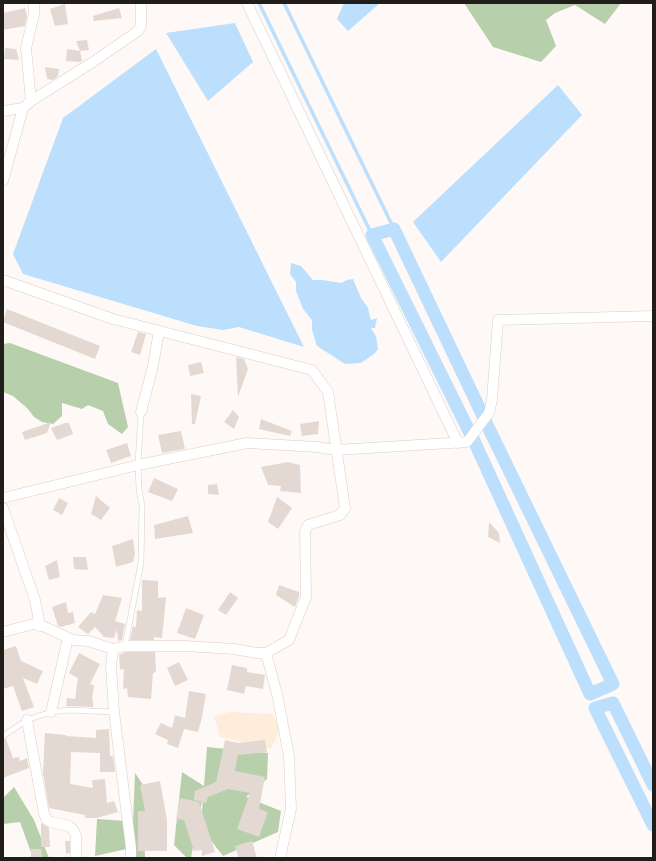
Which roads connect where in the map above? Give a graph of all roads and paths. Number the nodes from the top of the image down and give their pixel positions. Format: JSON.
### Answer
{"nodes":[{"id":1,"x":34,"y":3,"type":"edge"},
{"id":2,"x":141,"y":3,"type":"edge"},
{"id":3,"x":247,"y":3,"type":"edge"},
{"id":4,"x":31,"y":101,"type":"junction"},
{"id":5,"x":23,"y":108,"type":"junction"},
{"id":6,"x":3,"y":111,"type":"edge"},
{"id":7,"x":3,"y":181,"type":"edge"},
{"id":8,"x":3,"y":280,"type":"edge"},
{"id":9,"x":653,"y":316,"type":"edge"},
{"id":10,"x":159,"y":331,"type":"junction"},
{"id":11,"x":141,"y":412,"type":"joint"},
{"id":12,"x":462,"y":442,"type":"junction"},
{"id":13,"x":336,"y":450,"type":"junction"},
{"id":14,"x":138,"y":465,"type":"junction"},
{"id":15,"x":3,"y":498,"type":"edge"},
{"id":16,"x":3,"y":508,"type":"edge"},
{"id":17,"x":40,"y":626,"type":"junction"},
{"id":18,"x":3,"y":632,"type":"edge"},
{"id":19,"x":68,"y":638,"type":"junction"},
{"id":20,"x":125,"y":646,"type":"junction"},
{"id":21,"x":113,"y":649,"type":"junction"},
{"id":22,"x":266,"y":652,"type":"junction"},
{"id":23,"x":51,"y":712,"type":"junction"},
{"id":24,"x":114,"y":712,"type":"junction"},
{"id":25,"x":27,"y":720,"type":"junction"},
{"id":26,"x":3,"y":736,"type":"edge"},
{"id":27,"x":76,"y":858,"type":"edge"},
{"id":28,"x":131,"y":858,"type":"edge"},
{"id":29,"x":280,"y":858,"type":"edge"}],
"edges":[{"from":1,"to":4,"type":"street"},
{"from":2,"to":4,"type":"street"},
{"from":3,"to":12,"type":"street"},
{"from":4,"to":5,"type":"street"},
{"from":5,"to":6,"type":"street"},
{"from":5,"to":7,"type":"street"},
{"from":8,"to":10,"type":"street"},
{"from":9,"to":12,"type":"street"},
{"from":10,"to":11,"type":"street"},
{"from":10,"to":13,"type":"street"},
{"from":11,"to":14,"type":"lane"},
{"from":12,"to":13,"type":"street"},
{"from":13,"to":14,"type":"street"},
{"from":13,"to":22,"type":"street"},
{"from":14,"to":15,"type":"street"},
{"from":14,"to":20,"type":"lane"},
{"from":16,"to":17,"type":"street"},
{"from":17,"to":18,"type":"street"},
{"from":17,"to":19,"type":"street"},
{"from":19,"to":21,"type":"street"},
{"from":19,"to":23,"type":"street"},
{"from":20,"to":21,"type":"street"},
{"from":20,"to":22,"type":"street"},
{"from":21,"to":24,"type":"street"},
{"from":22,"to":29,"type":"street"},
{"from":23,"to":24,"type":"lane"},
{"from":23,"to":25,"type":"lane"},
{"from":24,"to":28,"type":"street"},
{"from":25,"to":26,"type":"lane"},
{"from":25,"to":27,"type":"street"}]}
